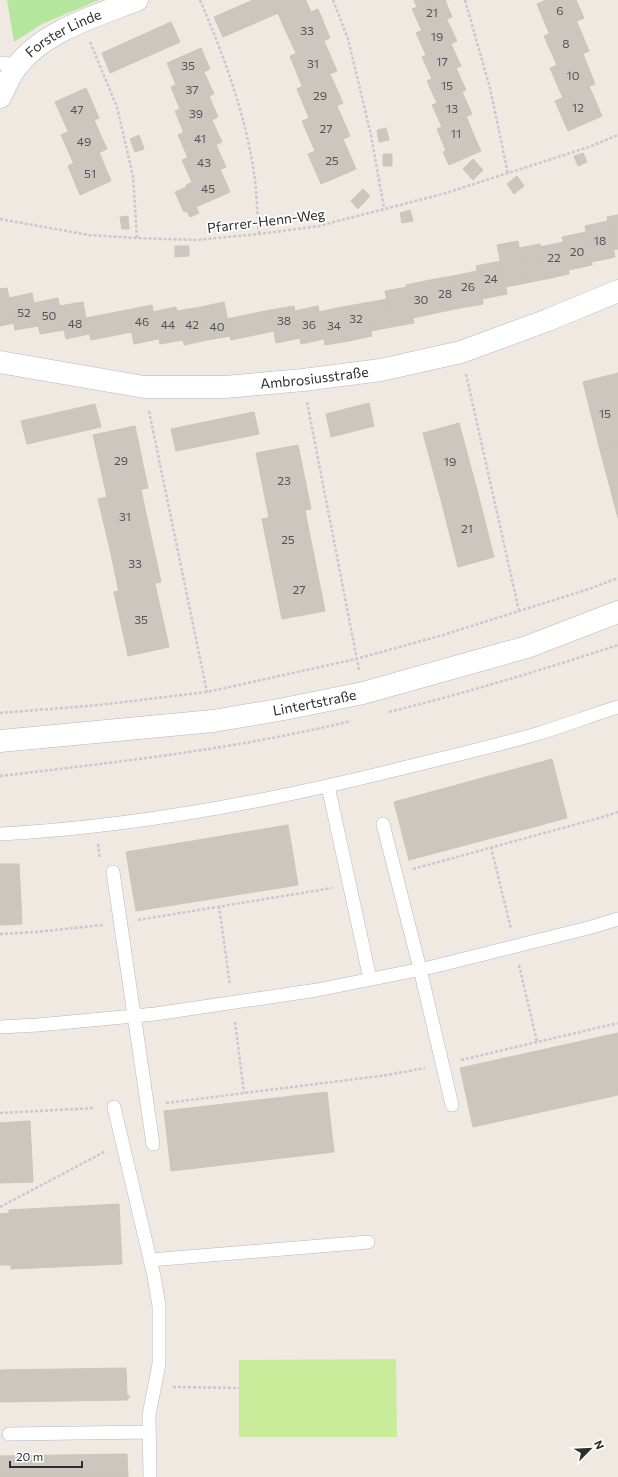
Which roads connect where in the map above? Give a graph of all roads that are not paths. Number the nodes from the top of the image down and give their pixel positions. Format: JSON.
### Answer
{"nodes":[{"id":1,"x":137,"y":0,"type":"edge"},
{"id":2,"x":9,"y":64,"type":"edge"},
{"id":3,"x":0,"y":97,"type":"edge"},
{"id":4,"x":618,"y":291,"type":"edge"},
{"id":5,"x":0,"y":362,"type":"edge"},
{"id":6,"x":618,"y":612,"type":"edge"},
{"id":7,"x":618,"y":706,"type":"edge"},
{"id":8,"x":0,"y":741,"type":"edge"},
{"id":9,"x":328,"y":786,"type":"junction"},
{"id":10,"x":383,"y":824,"type":"dead end"},
{"id":11,"x":0,"y":834,"type":"edge"},
{"id":12,"x":113,"y":872,"type":"dead end"},
{"id":13,"x":618,"y":919,"type":"edge"},
{"id":14,"x":420,"y":969,"type":"junction"},
{"id":15,"x":370,"y":979,"type":"junction"},
{"id":16,"x":134,"y":1016,"type":"junction"},
{"id":17,"x":0,"y":1027,"type":"edge"},
{"id":18,"x":452,"y":1105,"type":"dead end"},
{"id":19,"x":114,"y":1107,"type":"road end"},
{"id":20,"x":153,"y":1144,"type":"dead end"},
{"id":21,"x":368,"y":1242,"type":"dead end"},
{"id":22,"x":150,"y":1260,"type":"junction"},
{"id":23,"x":149,"y":1432,"type":"junction"},
{"id":24,"x":9,"y":1434,"type":"dead end"},
{"id":25,"x":150,"y":1477,"type":"edge"}],
"edges":[{"from":1,"to":2,"type":"street","name":"Forster Linde"},
{"from":2,"to":3,"type":"street","name":"Forster Linde"},
{"from":4,"to":5,"type":"street","name":"Ambrosiusstraße"},
{"from":6,"to":8,"type":"street","name":"Lintertstraße"},
{"from":7,"to":9,"type":"lane"},
{"from":9,"to":11,"type":"lane"},
{"from":9,"to":15,"type":"lane"},
{"from":10,"to":14,"type":"lane"},
{"from":12,"to":16,"type":"lane"},
{"from":13,"to":14,"type":"lane"},
{"from":14,"to":15,"type":"lane"},
{"from":14,"to":18,"type":"lane"},
{"from":15,"to":16,"type":"lane"},
{"from":16,"to":17,"type":"lane"},
{"from":16,"to":20,"type":"lane"},
{"from":19,"to":22,"type":"lane"},
{"from":21,"to":22,"type":"lane"},
{"from":22,"to":23,"type":"lane"},
{"from":23,"to":24,"type":"lane"},
{"from":23,"to":25,"type":"lane"}]}
